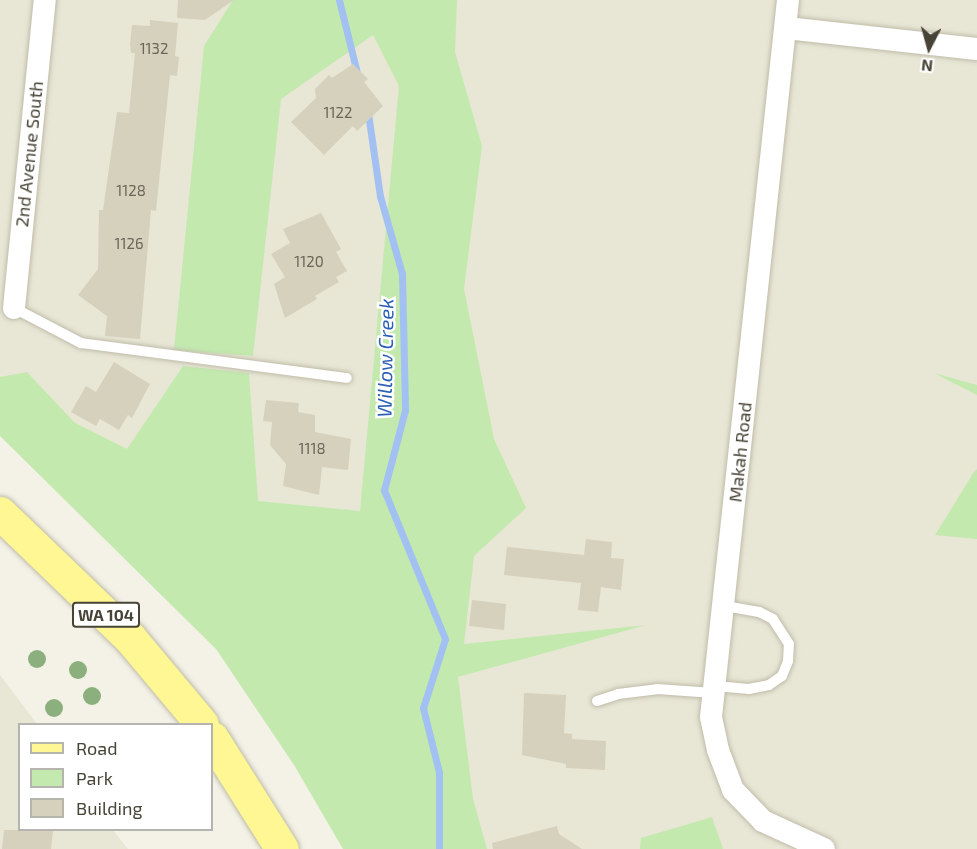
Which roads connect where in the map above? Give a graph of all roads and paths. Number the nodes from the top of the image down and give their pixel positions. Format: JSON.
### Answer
{"nodes":[{"id":1,"x":45,"y":0,"type":"edge"},
{"id":2,"x":788,"y":0,"type":"edge"},
{"id":3,"x":786,"y":28,"type":"junction"},
{"id":4,"x":977,"y":49,"type":"edge"},
{"id":5,"x":14,"y":308,"type":"joint"},
{"id":6,"x":347,"y":378,"type":"dead end"},
{"id":7,"x":0,"y":513,"type":"edge"},
{"id":8,"x":724,"y":606,"type":"junction"},
{"id":9,"x":714,"y":690,"type":"junction"},
{"id":10,"x":597,"y":701,"type":"dead end"},
{"id":11,"x":201,"y":723,"type":"edge"},
{"id":12,"x":213,"y":740,"type":"edge"},
{"id":13,"x":282,"y":849,"type":"edge"},
{"id":14,"x":824,"y":849,"type":"edge"}],
"edges":[{"from":1,"to":5,"type":"street","name":"2nd Avenue South"},
{"from":2,"to":3,"type":"street","name":"Makah Road"},
{"from":3,"to":4,"type":"street"},
{"from":3,"to":8,"type":"street","name":"Makah Road"},
{"from":5,"to":6,"type":"lane"},
{"from":7,"to":11,"type":"main road","number":"WA 104"},
{"from":8,"to":9,"type":"street","name":"Makah Road"},
{"from":8,"to":9,"type":"lane"},
{"from":9,"to":10,"type":"lane"},
{"from":9,"to":14,"type":"street","name":"Makah Road"},
{"from":12,"to":13,"type":"main road"}]}
